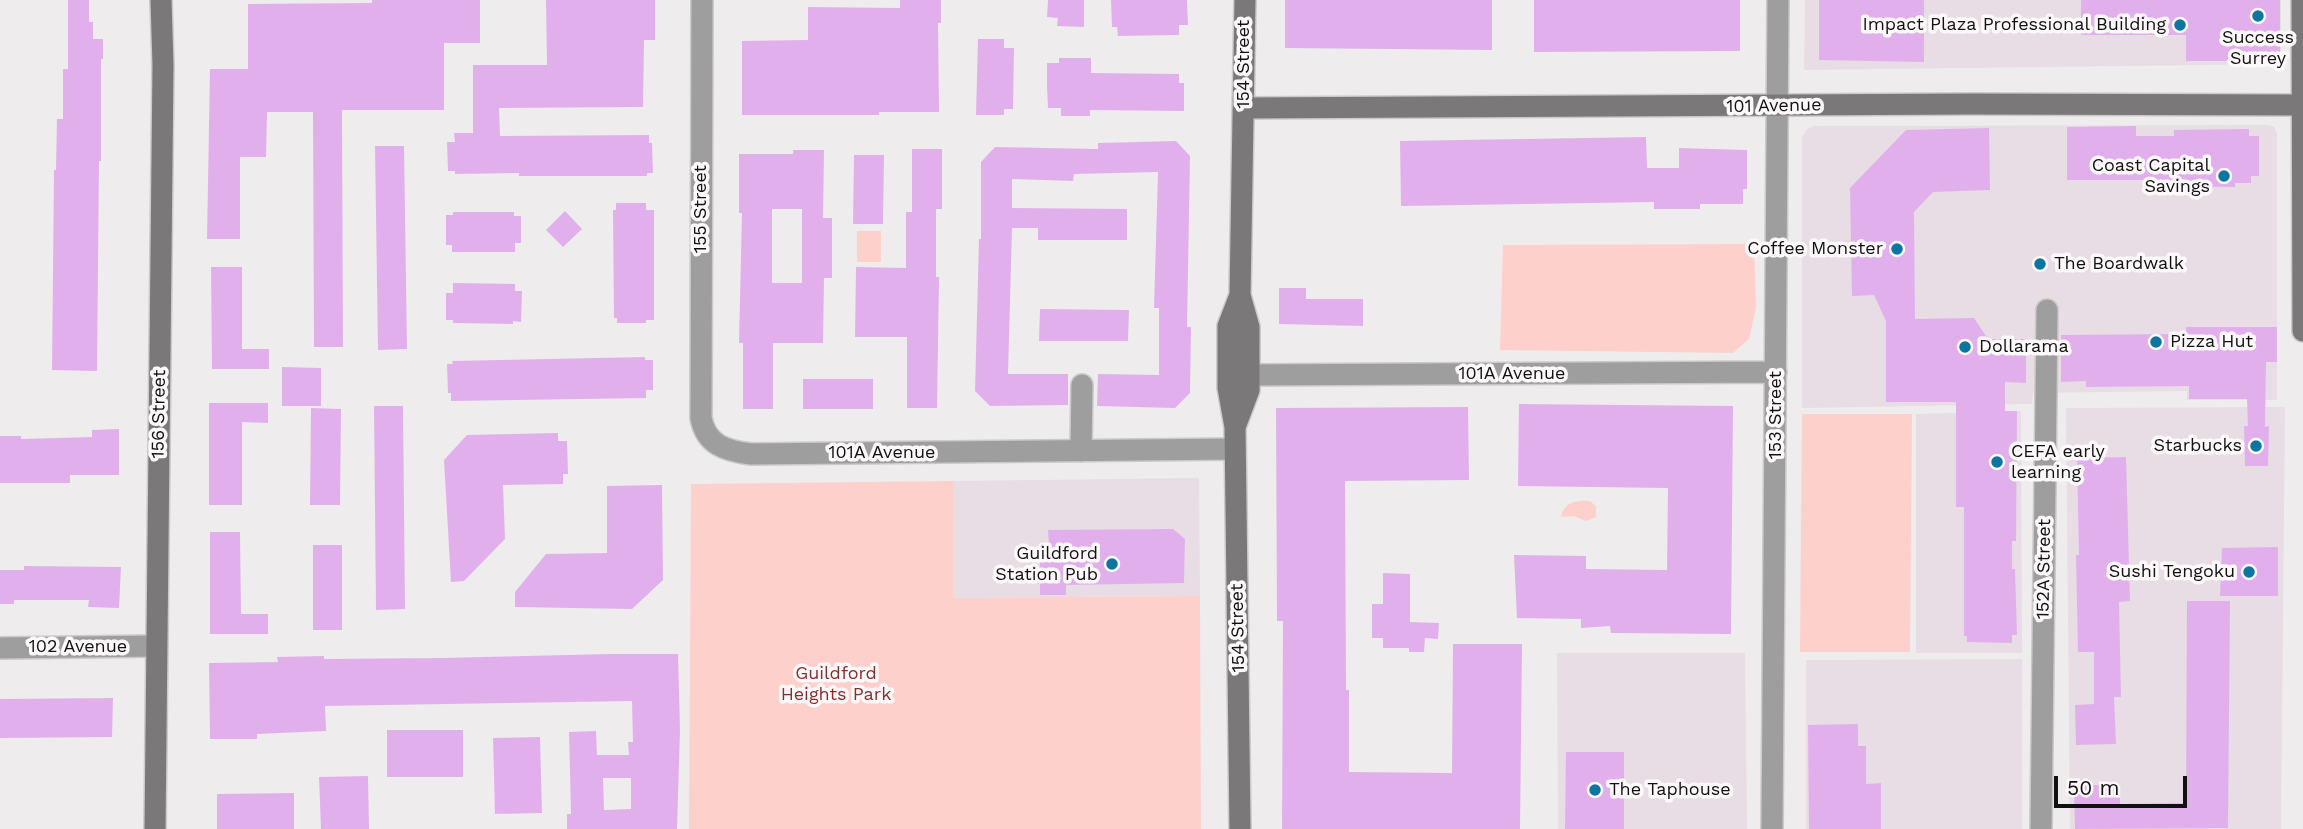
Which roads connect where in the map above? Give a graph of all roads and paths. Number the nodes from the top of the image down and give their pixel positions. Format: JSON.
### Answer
{"nodes":[{"id":1,"x":161,"y":0,"type":"edge"},
{"id":2,"x":702,"y":0,"type":"edge"},
{"id":3,"x":1245,"y":0,"type":"edge"},
{"id":4,"x":1778,"y":0,"type":"edge"},
{"id":5,"x":2302,"y":0,"type":"edge"},
{"id":6,"x":2302,"y":105,"type":"edge"},
{"id":7,"x":1778,"y":106,"type":"junction"},
{"id":8,"x":1244,"y":108,"type":"junction"},
{"id":9,"x":1240,"y":295,"type":"junction"},
{"id":10,"x":2303,"y":306,"type":"edge"},
{"id":11,"x":2047,"y":310,"type":"dead end"},
{"id":12,"x":2303,"y":331,"type":"edge"},
{"id":13,"x":1776,"y":372,"type":"junction"},
{"id":14,"x":1249,"y":375,"type":"junction"},
{"id":15,"x":1083,"y":385,"type":"dead end"},
{"id":16,"x":701,"y":418,"type":"joint"},
{"id":17,"x":1235,"y":427,"type":"junction"},
{"id":18,"x":1235,"y":449,"type":"junction"},
{"id":19,"x":1081,"y":451,"type":"junction"},
{"id":20,"x":156,"y":646,"type":"junction"},
{"id":21,"x":0,"y":648,"type":"edge"},
{"id":22,"x":155,"y":829,"type":"edge"},
{"id":23,"x":1240,"y":829,"type":"edge"},
{"id":24,"x":1772,"y":829,"type":"edge"},
{"id":25,"x":2041,"y":829,"type":"edge"}],
"edges":[{"from":1,"to":20,"type":"main road","name":"156 Street"},
{"from":2,"to":16,"type":"street","name":"155 Street"},
{"from":3,"to":8,"type":"main road","name":"154 Street"},
{"from":4,"to":7,"type":"street","name":"153 Street"},
{"from":5,"to":6,"type":"main road"},
{"from":6,"to":7,"type":"main road","name":"101 Avenue"},
{"from":6,"to":10,"type":"main road"},
{"from":7,"to":8,"type":"main road","name":"101 Avenue"},
{"from":7,"to":13,"type":"street","name":"153 Street"},
{"from":8,"to":9,"type":"main road","name":"154 Street"},
{"from":9,"to":14,"type":"main road","name":"154 Street"},
{"from":9,"to":17,"type":"main road","name":"154 Street"},
{"from":10,"to":12,"type":"main road"},
{"from":11,"to":25,"type":"street","name":"152A Street"},
{"from":13,"to":14,"type":"street","name":"101A Avenue"},
{"from":13,"to":24,"type":"street","name":"153 Street"},
{"from":14,"to":17,"type":"main road","name":"154 Street"},
{"from":15,"to":19,"type":"street"},
{"from":16,"to":19,"type":"street","name":"101A Avenue"},
{"from":17,"to":18,"type":"main road","name":"154 Street"},
{"from":18,"to":19,"type":"street","name":"101A Avenue"},
{"from":18,"to":23,"type":"main road","name":"154 Street"},
{"from":20,"to":21,"type":"street","name":"102 Avenue"},
{"from":20,"to":22,"type":"main road","name":"156 Street"}]}
